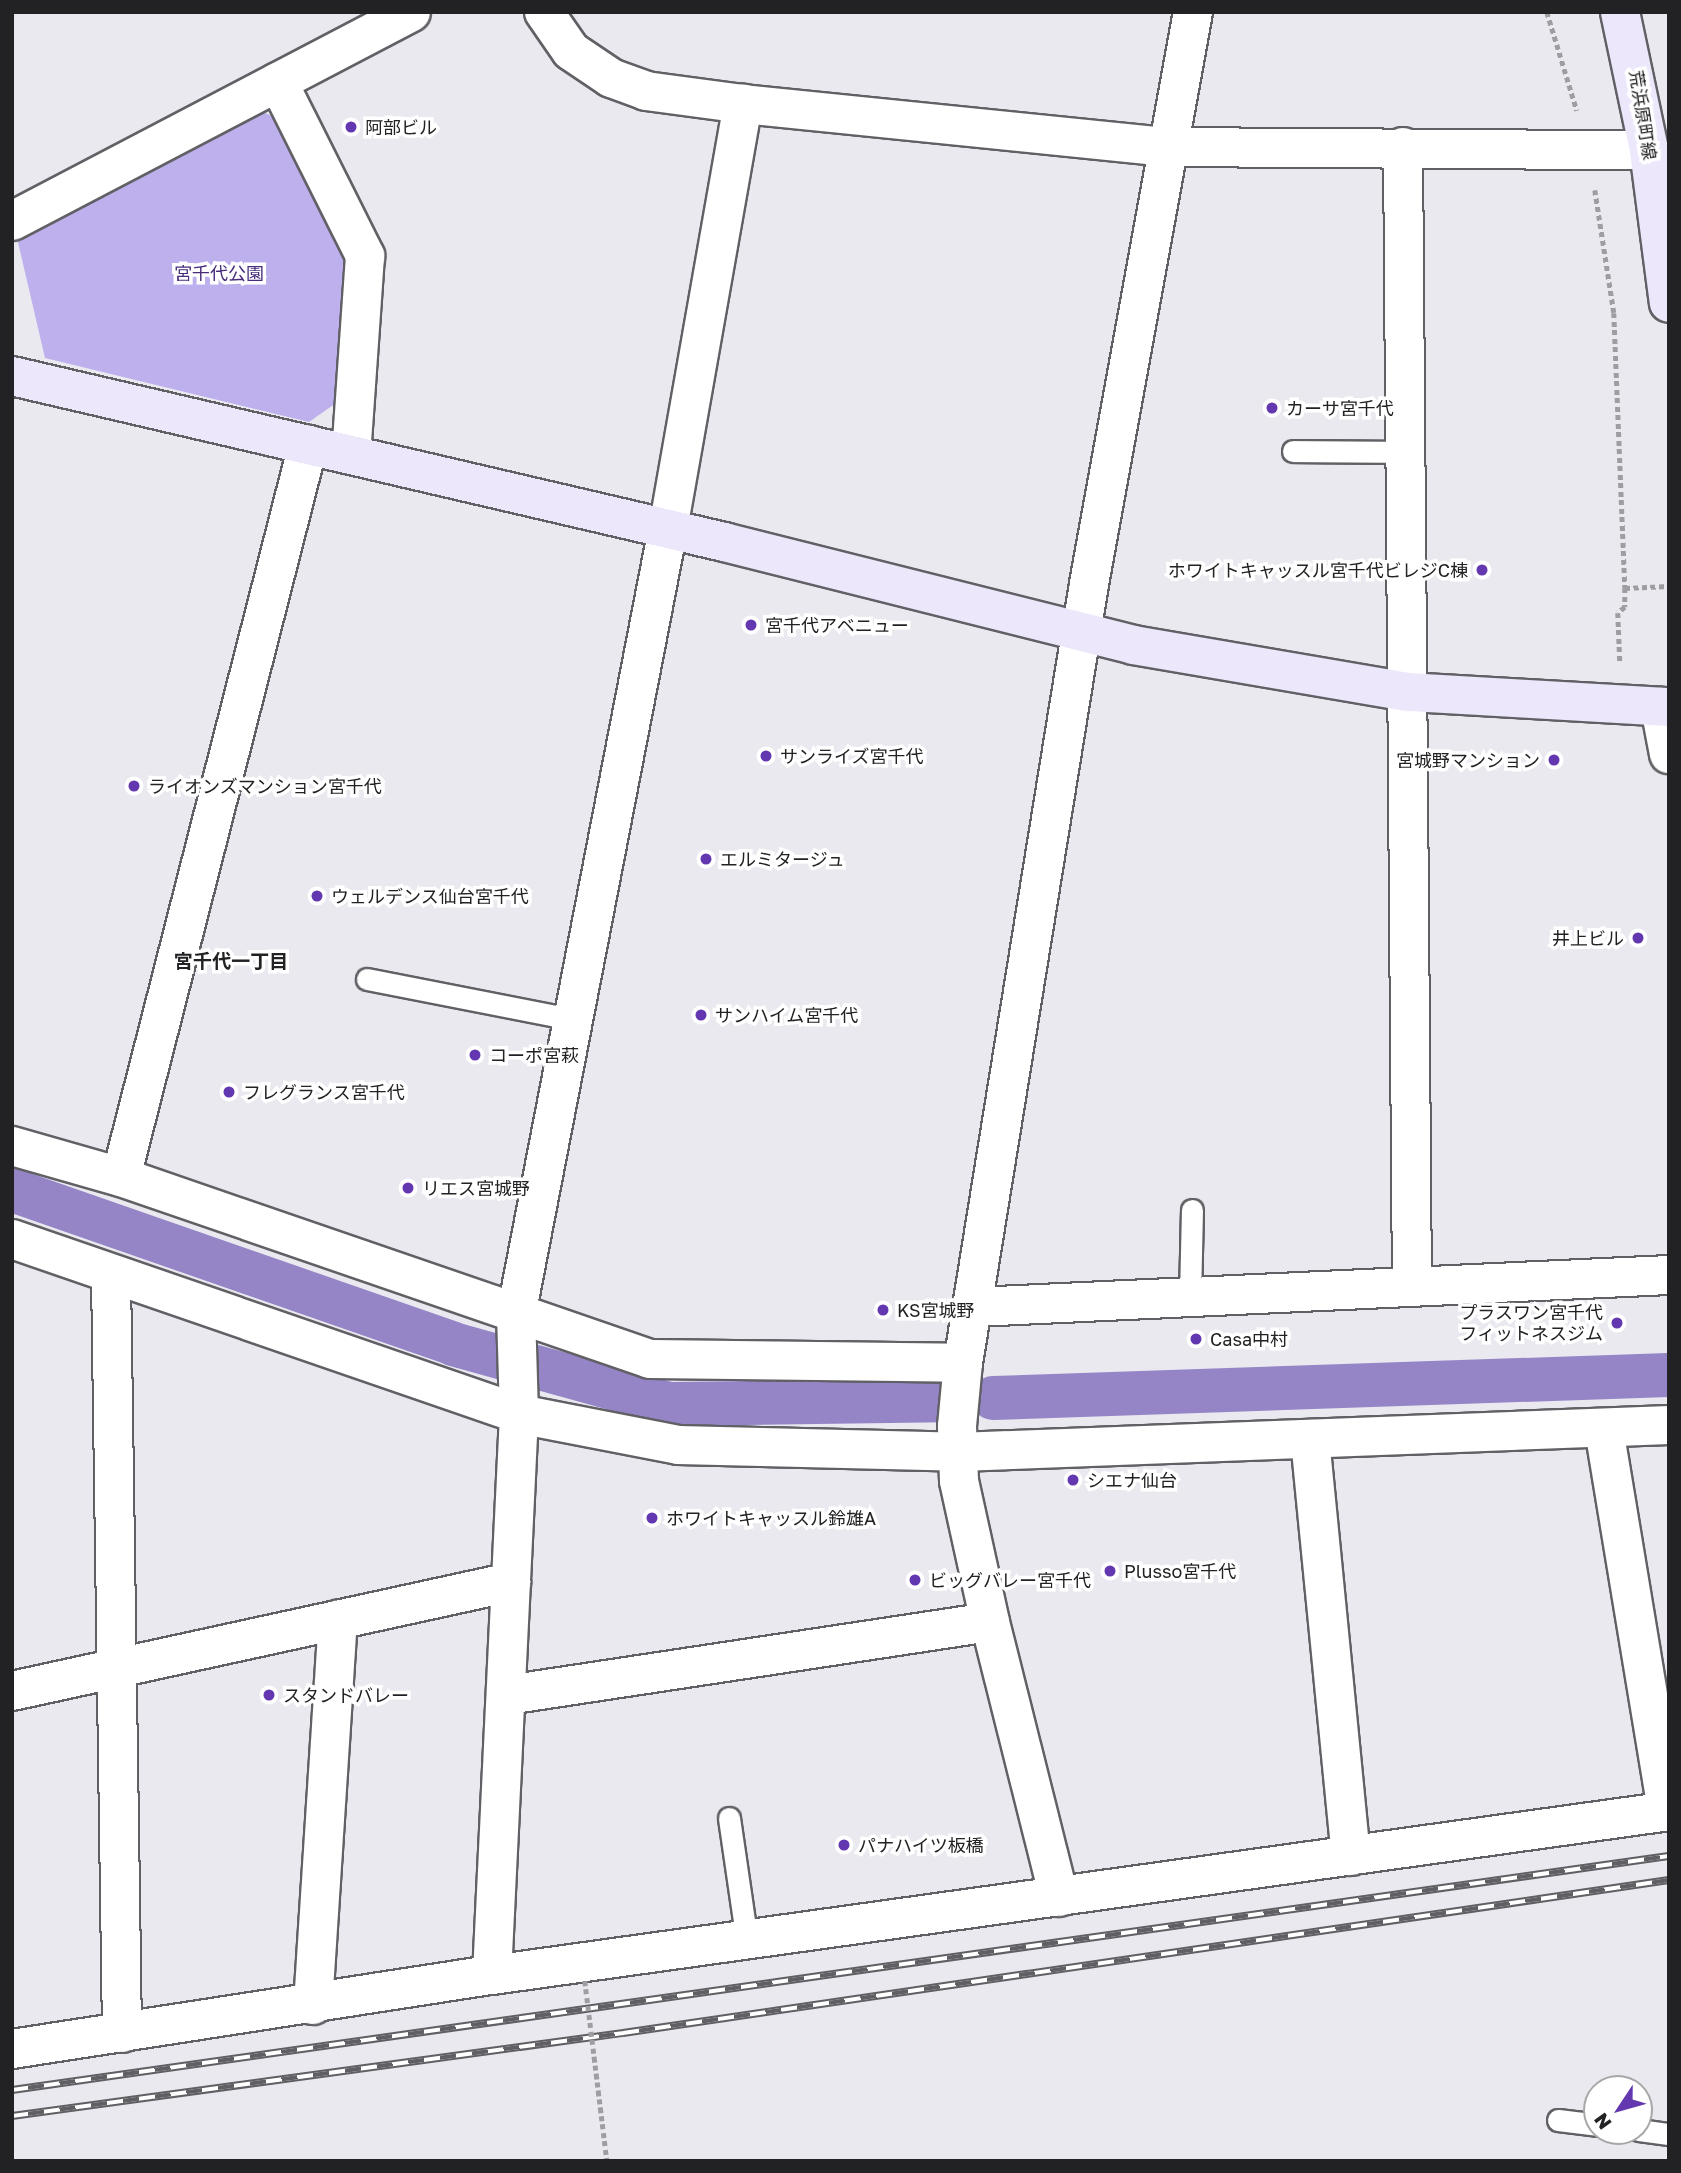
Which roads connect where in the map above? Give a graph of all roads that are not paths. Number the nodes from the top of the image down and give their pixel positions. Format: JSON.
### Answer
{"nodes":[{"id":1,"x":411,"y":12,"type":"edge"},
{"id":2,"x":544,"y":12,"type":"edge"},
{"id":3,"x":1193,"y":12,"type":"edge"},
{"id":4,"x":1620,"y":12,"type":"edge"},
{"id":5,"x":278,"y":82,"type":"junction"},
{"id":6,"x":743,"y":104,"type":"junction"},
{"id":7,"x":1166,"y":147,"type":"junction"},
{"id":8,"x":1403,"y":147,"type":"junction"},
{"id":9,"x":1649,"y":150,"type":"junction"},
{"id":10,"x":12,"y":221,"type":"edge"},
{"id":11,"x":1669,"y":303,"type":"edge"},
{"id":12,"x":12,"y":376,"type":"edge"},
{"id":13,"x":308,"y":445,"type":"junction"},
{"id":14,"x":1293,"y":451,"type":"dead end"},
{"id":15,"x":1406,"y":452,"type":"junction"},
{"id":16,"x":351,"y":455,"type":"junction"},
{"id":17,"x":668,"y":529,"type":"junction"},
{"id":18,"x":1083,"y":629,"type":"junction"},
{"id":19,"x":1408,"y":692,"type":"junction"},
{"id":20,"x":1665,"y":707,"type":"edge"},
{"id":21,"x":1669,"y":754,"type":"edge"},
{"id":22,"x":367,"y":979,"type":"dead end"},
{"id":23,"x":571,"y":1019,"type":"junction"},
{"id":24,"x":12,"y":1146,"type":"edge"},
{"id":25,"x":121,"y":1177,"type":"junction"},
{"id":26,"x":1192,"y":1210,"type":"dead end"},
{"id":27,"x":12,"y":1239,"type":"edge"},
{"id":28,"x":111,"y":1274,"type":"junction"},
{"id":29,"x":1669,"y":1275,"type":"edge"},
{"id":30,"x":1412,"y":1286,"type":"junction"},
{"id":31,"x":1190,"y":1297,"type":"junction"},
{"id":32,"x":975,"y":1307,"type":"junction"},
{"id":33,"x":517,"y":1363,"type":"junction"},
{"id":34,"x":963,"y":1363,"type":"junction"},
{"id":35,"x":1669,"y":1425,"type":"edge"},
{"id":36,"x":1604,"y":1429,"type":"junction"},
{"id":37,"x":1310,"y":1439,"type":"junction"},
{"id":38,"x":959,"y":1452,"type":"junction"},
{"id":39,"x":511,"y":1582,"type":"junction"},
{"id":40,"x":338,"y":1620,"type":"junction"},
{"id":41,"x":990,"y":1622,"type":"junction"},
{"id":42,"x":1654,"y":1623,"type":"edge"},
{"id":43,"x":117,"y":1669,"type":"junction"},
{"id":44,"x":12,"y":1691,"type":"edge"},
{"id":45,"x":506,"y":1695,"type":"junction"},
{"id":46,"x":1668,"y":1811,"type":"edge"},
{"id":47,"x":729,"y":1818,"type":"dead end"},
{"id":48,"x":1351,"y":1856,"type":"junction"},
{"id":49,"x":1059,"y":1897,"type":"junction"},
{"id":50,"x":747,"y":1941,"type":"junction"},
{"id":51,"x":492,"y":1975,"type":"junction"},
{"id":52,"x":313,"y":2004,"type":"junction"},
{"id":53,"x":122,"y":2033,"type":"junction"},
{"id":54,"x":12,"y":2049,"type":"edge"},
{"id":55,"x":1558,"y":2120,"type":"dead end"},
{"id":56,"x":1583,"y":2123,"type":"edge"}],
"edges":[{"from":1,"to":5,"type":"street"},
{"from":2,"to":6,"type":"street"},
{"from":3,"to":7,"type":"street"},
{"from":4,"to":9,"type":"street","name":"荒浜原町線"},
{"from":5,"to":10,"type":"street"},
{"from":5,"to":16,"type":"street"},
{"from":6,"to":7,"type":"street"},
{"from":6,"to":17,"type":"street"},
{"from":7,"to":8,"type":"street"},
{"from":7,"to":18,"type":"street"},
{"from":8,"to":9,"type":"street"},
{"from":8,"to":15,"type":"street"},
{"from":9,"to":11,"type":"street","name":"荒浜原町線"},
{"from":12,"to":13,"type":"street"},
{"from":13,"to":16,"type":"street"},
{"from":13,"to":25,"type":"street"},
{"from":14,"to":15,"type":"lane"},
{"from":15,"to":19,"type":"street"},
{"from":16,"to":17,"type":"street"},
{"from":17,"to":18,"type":"street"},
{"from":17,"to":23,"type":"street"},
{"from":18,"to":19,"type":"street"},
{"from":18,"to":32,"type":"street"},
{"from":19,"to":20,"type":"street"},
{"from":19,"to":30,"type":"street"},
{"from":20,"to":21,"type":"street"},
{"from":22,"to":23,"type":"lane"},
{"from":23,"to":33,"type":"street"},
{"from":24,"to":25,"type":"street"},
{"from":25,"to":33,"type":"street"},
{"from":26,"to":31,"type":"lane"},
{"from":27,"to":28,"type":"street"},
{"from":28,"to":33,"type":"street"},
{"from":28,"to":43,"type":"street"},
{"from":29,"to":30,"type":"street"},
{"from":30,"to":31,"type":"street"},
{"from":31,"to":32,"type":"street"},
{"from":32,"to":34,"type":"street"},
{"from":33,"to":34,"type":"street"},
{"from":33,"to":38,"type":"street"},
{"from":33,"to":39,"type":"street"},
{"from":34,"to":38,"type":"street"},
{"from":35,"to":36,"type":"street"},
{"from":36,"to":37,"type":"street"},
{"from":36,"to":42,"type":"street"},
{"from":37,"to":38,"type":"street"},
{"from":37,"to":48,"type":"street"},
{"from":38,"to":41,"type":"street"},
{"from":39,"to":40,"type":"street"},
{"from":39,"to":45,"type":"street"},
{"from":40,"to":43,"type":"street"},
{"from":40,"to":52,"type":"street"},
{"from":41,"to":45,"type":"street"},
{"from":41,"to":49,"type":"street"},
{"from":42,"to":46,"type":"street"},
{"from":43,"to":44,"type":"street"},
{"from":43,"to":53,"type":"street"},
{"from":45,"to":51,"type":"street"},
{"from":46,"to":48,"type":"street"},
{"from":47,"to":50,"type":"lane"},
{"from":48,"to":49,"type":"street"},
{"from":49,"to":50,"type":"street"},
{"from":50,"to":51,"type":"street"},
{"from":51,"to":52,"type":"street"},
{"from":52,"to":53,"type":"street"},
{"from":53,"to":54,"type":"street"},
{"from":55,"to":56,"type":"lane"}]}
